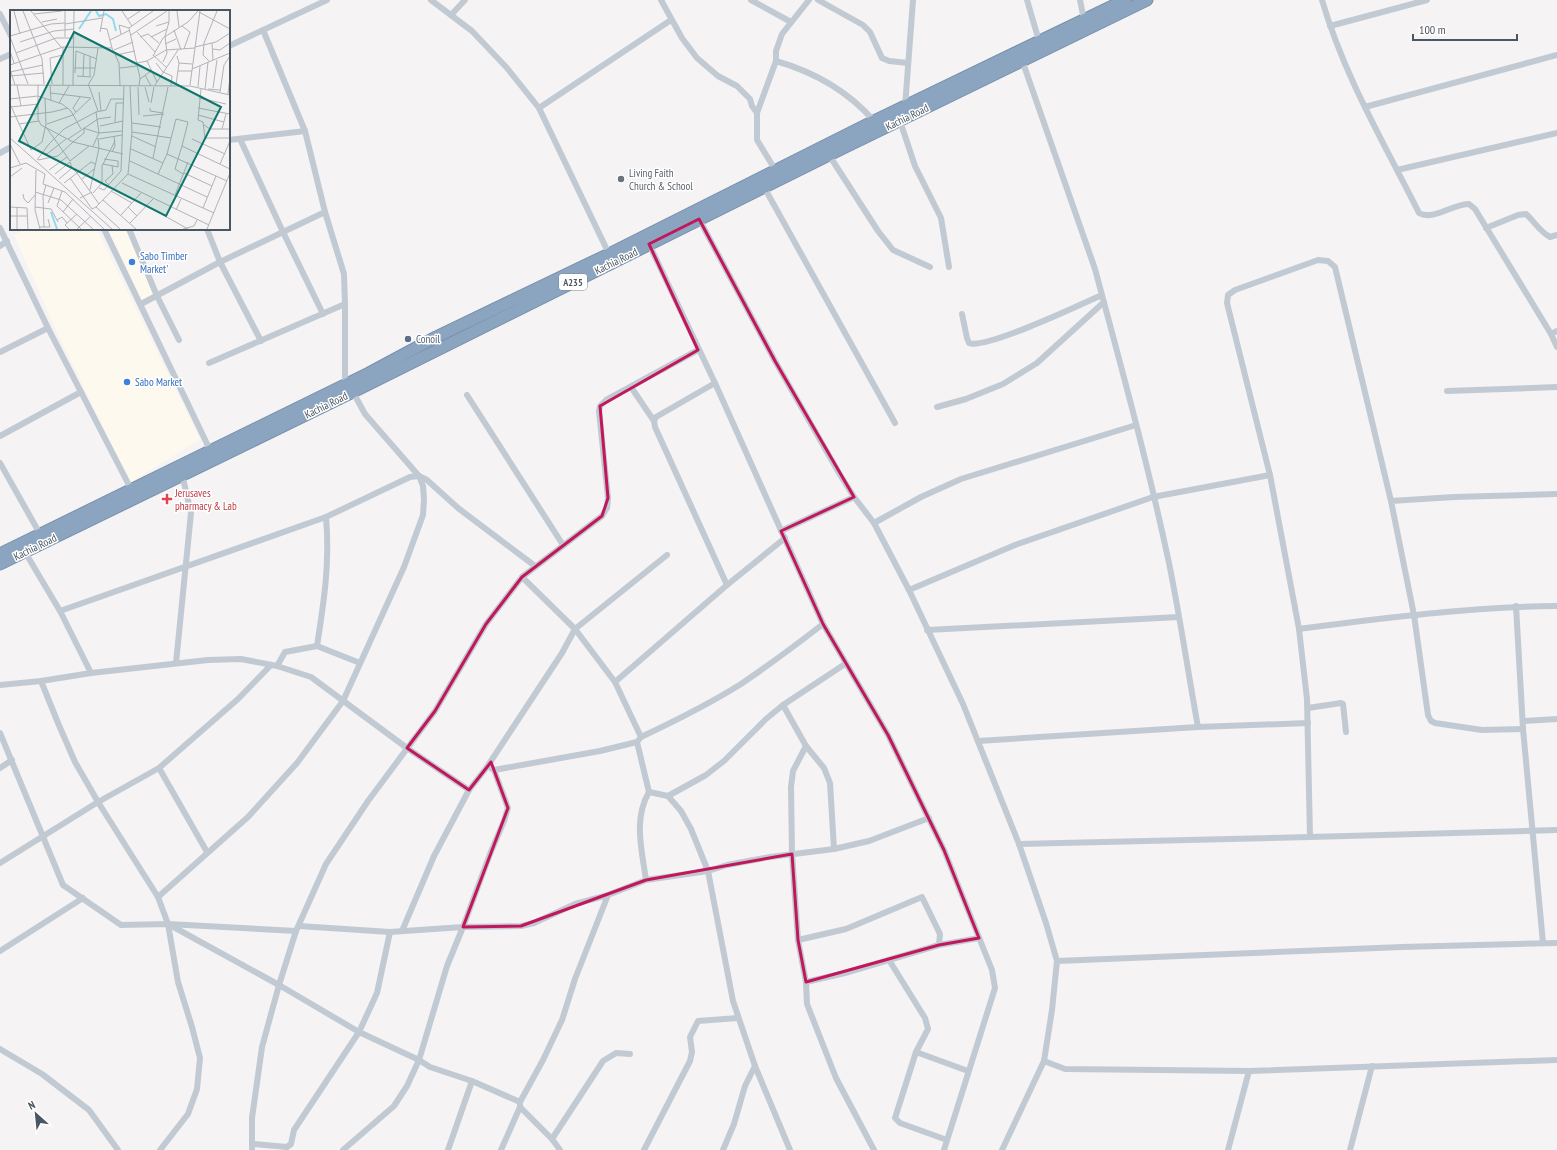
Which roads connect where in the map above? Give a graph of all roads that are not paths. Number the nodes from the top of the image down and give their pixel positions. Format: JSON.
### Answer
{"nodes":[{"id":1,"x":327,"y":0,"type":"edge"},
{"id":2,"x":431,"y":0,"type":"edge"},
{"id":3,"x":465,"y":0,"type":"edge"},
{"id":4,"x":661,"y":0,"type":"edge"},
{"id":5,"x":751,"y":0,"type":"edge"},
{"id":6,"x":809,"y":0,"type":"edge"},
{"id":7,"x":913,"y":0,"type":"edge"},
{"id":8,"x":1027,"y":0,"type":"edge"},
{"id":9,"x":1080,"y":0,"type":"edge"},
{"id":10,"x":1125,"y":0,"type":"edge"},
{"id":11,"x":1147,"y":0,"type":"edge"},
{"id":12,"x":1322,"y":0,"type":"edge"},
{"id":13,"x":1427,"y":0,"type":"edge"},
{"id":14,"x":821,"y":1,"type":"edge"},
{"id":15,"x":0,"y":14,"type":"edge"},
{"id":16,"x":451,"y":15,"type":"junction"},
{"id":17,"x":671,"y":20,"type":"junction"},
{"id":18,"x":1084,"y":20,"type":"junction"},
{"id":19,"x":791,"y":22,"type":"junction"},
{"id":20,"x":1330,"y":26,"type":"junction"},
{"id":21,"x":263,"y":30,"type":"junction"},
{"id":22,"x":10,"y":34,"type":"edge"},
{"id":23,"x":1039,"y":41,"type":"junction"},
{"id":24,"x":230,"y":46,"type":"edge"},
{"id":25,"x":10,"y":54,"type":"edge"},
{"id":26,"x":1557,"y":55,"type":"edge"},
{"id":27,"x":0,"y":59,"type":"edge"},
{"id":28,"x":1022,"y":60,"type":"junction"},
{"id":29,"x":776,"y":61,"type":"junction"},
{"id":30,"x":908,"y":63,"type":"junction"},
{"id":31,"x":905,"y":107,"type":"junction"},
{"id":32,"x":1365,"y":107,"type":"junction"},
{"id":33,"x":539,"y":108,"type":"junction"},
{"id":34,"x":757,"y":113,"type":"junction"},
{"id":35,"x":874,"y":121,"type":"junction"},
{"id":36,"x":900,"y":121,"type":"junction"},
{"id":37,"x":305,"y":131,"type":"junction"},
{"id":38,"x":1557,"y":133,"type":"edge"},
{"id":39,"x":240,"y":139,"type":"junction"},
{"id":40,"x":230,"y":140,"type":"edge"},
{"id":41,"x":10,"y":148,"type":"edge"},
{"id":42,"x":0,"y":153,"type":"edge"},
{"id":43,"x":829,"y":155,"type":"junction"},
{"id":44,"x":1397,"y":170,"type":"junction"},
{"id":45,"x":776,"y":171,"type":"junction"},
{"id":46,"x":764,"y":187,"type":"junction"},
{"id":47,"x":325,"y":212,"type":"junction"},
{"id":48,"x":699,"y":219,"type":"junction"},
{"id":49,"x":0,"y":228,"type":"edge"},
{"id":50,"x":1486,"y":228,"type":"junction"},
{"id":51,"x":104,"y":230,"type":"edge"},
{"id":52,"x":129,"y":230,"type":"edge"},
{"id":53,"x":207,"y":230,"type":"edge"},
{"id":54,"x":283,"y":232,"type":"junction"},
{"id":55,"x":1557,"y":235,"type":"edge"},
{"id":56,"x":7,"y":241,"type":"junction"},
{"id":57,"x":649,"y":244,"type":"junction"},
{"id":58,"x":0,"y":246,"type":"edge"},
{"id":59,"x":609,"y":254,"type":"junction"},
{"id":60,"x":220,"y":262,"type":"junction"},
{"id":61,"x":949,"y":266,"type":"dead end"},
{"id":62,"x":930,"y":267,"type":"dead end"},
{"id":63,"x":1102,"y":295,"type":"junction"},
{"id":64,"x":157,"y":296,"type":"junction"},
{"id":65,"x":1104,"y":302,"type":"junction"},
{"id":66,"x":141,"y":304,"type":"junction"},
{"id":67,"x":345,"y":304,"type":"junction"},
{"id":68,"x":323,"y":314,"type":"junction"},
{"id":69,"x":962,"y":314,"type":"dead end"},
{"id":70,"x":48,"y":328,"type":"junction"},
{"id":71,"x":1554,"y":332,"type":"edge"},
{"id":72,"x":179,"y":340,"type":"dead end"},
{"id":73,"x":261,"y":341,"type":"junction"},
{"id":74,"x":1557,"y":347,"type":"edge"},
{"id":75,"x":698,"y":350,"type":"junction"},
{"id":76,"x":0,"y":352,"type":"edge"},
{"id":77,"x":208,"y":363,"type":"dead end"},
{"id":78,"x":371,"y":377,"type":"junction"},
{"id":79,"x":715,"y":383,"type":"junction"},
{"id":80,"x":1557,"y":386,"type":"edge"},
{"id":81,"x":631,"y":387,"type":"junction"},
{"id":82,"x":349,"y":388,"type":"junction"},
{"id":83,"x":1447,"y":391,"type":"dead end"},
{"id":84,"x":81,"y":392,"type":"junction"},
{"id":85,"x":467,"y":395,"type":"dead end"},
{"id":86,"x":937,"y":407,"type":"dead end"},
{"id":87,"x":654,"y":421,"type":"junction"},
{"id":88,"x":895,"y":423,"type":"dead end"},
{"id":89,"x":1136,"y":425,"type":"junction"},
{"id":90,"x":0,"y":436,"type":"edge"},
{"id":91,"x":210,"y":450,"type":"junction"},
{"id":92,"x":0,"y":463,"type":"edge"},
{"id":93,"x":182,"y":474,"type":"junction"},
{"id":94,"x":1270,"y":475,"type":"junction"},
{"id":95,"x":419,"y":476,"type":"junction"},
{"id":96,"x":131,"y":490,"type":"junction"},
{"id":97,"x":1557,"y":494,"type":"edge"},
{"id":98,"x":854,"y":497,"type":"junction"},
{"id":99,"x":1153,"y":497,"type":"junction"},
{"id":100,"x":1391,"y":501,"type":"junction"},
{"id":101,"x":326,"y":517,"type":"junction"},
{"id":102,"x":874,"y":523,"type":"junction"},
{"id":103,"x":781,"y":531,"type":"junction"},
{"id":104,"x":40,"y":534,"type":"junction"},
{"id":105,"x":785,"y":538,"type":"junction"},
{"id":106,"x":563,"y":546,"type":"junction"},
{"id":107,"x":25,"y":552,"type":"junction"},
{"id":108,"x":0,"y":554,"type":"edge"},
{"id":109,"x":667,"y":555,"type":"dead end"},
{"id":110,"x":0,"y":564,"type":"edge"},
{"id":111,"x":185,"y":566,"type":"junction"},
{"id":112,"x":535,"y":566,"type":"junction"},
{"id":113,"x":522,"y":577,"type":"junction"},
{"id":114,"x":727,"y":586,"type":"junction"},
{"id":115,"x":909,"y":590,"type":"junction"},
{"id":116,"x":1516,"y":606,"type":"junction"},
{"id":117,"x":1557,"y":606,"type":"edge"},
{"id":118,"x":60,"y":611,"type":"junction"},
{"id":119,"x":1414,"y":615,"type":"junction"},
{"id":120,"x":1178,"y":617,"type":"junction"},
{"id":121,"x":823,"y":624,"type":"junction"},
{"id":122,"x":575,"y":629,"type":"junction"},
{"id":123,"x":1299,"y":629,"type":"junction"},
{"id":124,"x":927,"y":630,"type":"junction"},
{"id":125,"x":317,"y":646,"type":"junction"},
{"id":126,"x":176,"y":663,"type":"junction"},
{"id":127,"x":360,"y":663,"type":"junction"},
{"id":128,"x":845,"y":664,"type":"junction"},
{"id":129,"x":274,"y":665,"type":"junction"},
{"id":130,"x":91,"y":673,"type":"junction"},
{"id":131,"x":41,"y":681,"type":"junction"},
{"id":132,"x":615,"y":682,"type":"junction"},
{"id":133,"x":0,"y":685,"type":"edge"},
{"id":134,"x":343,"y":701,"type":"junction"},
{"id":135,"x":783,"y":705,"type":"junction"},
{"id":136,"x":1308,"y":708,"type":"junction"},
{"id":137,"x":1557,"y":719,"type":"edge"},
{"id":138,"x":1523,"y":721,"type":"junction"},
{"id":139,"x":1308,"y":723,"type":"junction"},
{"id":140,"x":1198,"y":727,"type":"junction"},
{"id":141,"x":1523,"y":729,"type":"junction"},
{"id":142,"x":1346,"y":732,"type":"dead end"},
{"id":143,"x":0,"y":734,"type":"edge"},
{"id":144,"x":639,"y":739,"type":"junction"},
{"id":145,"x":978,"y":741,"type":"junction"},
{"id":146,"x":806,"y":746,"type":"junction"},
{"id":147,"x":407,"y":748,"type":"junction"},
{"id":148,"x":12,"y":760,"type":"junction"},
{"id":149,"x":487,"y":766,"type":"junction"},
{"id":150,"x":0,"y":768,"type":"edge"},
{"id":151,"x":159,"y":768,"type":"junction"},
{"id":152,"x":494,"y":770,"type":"junction"},
{"id":153,"x":470,"y":790,"type":"junction"},
{"id":154,"x":649,"y":792,"type":"junction"},
{"id":155,"x":668,"y":796,"type":"junction"},
{"id":156,"x":98,"y":802,"type":"junction"},
{"id":157,"x":929,"y":818,"type":"junction"},
{"id":158,"x":1533,"y":830,"type":"junction"},
{"id":159,"x":1557,"y":830,"type":"edge"},
{"id":160,"x":44,"y":835,"type":"junction"},
{"id":161,"x":1310,"y":837,"type":"junction"},
{"id":162,"x":1019,"y":844,"type":"junction"},
{"id":163,"x":834,"y":849,"type":"junction"},
{"id":164,"x":207,"y":852,"type":"junction"},
{"id":165,"x":792,"y":854,"type":"junction"},
{"id":166,"x":0,"y":863,"type":"edge"},
{"id":167,"x":708,"y":871,"type":"junction"},
{"id":168,"x":646,"y":880,"type":"junction"},
{"id":169,"x":608,"y":895,"type":"junction"},
{"id":170,"x":158,"y":897,"type":"junction"},
{"id":171,"x":83,"y":898,"type":"junction"},
{"id":172,"x":168,"y":924,"type":"junction"},
{"id":173,"x":463,"y":927,"type":"junction"},
{"id":174,"x":298,"y":928,"type":"junction"},
{"id":175,"x":402,"y":931,"type":"junction"},
{"id":176,"x":390,"y":932,"type":"junction"},
{"id":177,"x":979,"y":938,"type":"junction"},
{"id":178,"x":798,"y":940,"type":"junction"},
{"id":179,"x":1543,"y":943,"type":"junction"},
{"id":180,"x":1557,"y":943,"type":"edge"},
{"id":181,"x":939,"y":945,"type":"junction"},
{"id":182,"x":0,"y":951,"type":"edge"},
{"id":183,"x":889,"y":960,"type":"junction"},
{"id":184,"x":1058,"y":961,"type":"junction"},
{"id":185,"x":806,"y":982,"type":"junction"},
{"id":186,"x":279,"y":985,"type":"junction"},
{"id":187,"x":738,"y":1018,"type":"junction"},
{"id":188,"x":359,"y":1032,"type":"junction"},
{"id":189,"x":0,"y":1049,"type":"edge"},
{"id":190,"x":916,"y":1052,"type":"junction"},
{"id":191,"x":630,"y":1054,"type":"dead end"},
{"id":192,"x":419,"y":1060,"type":"junction"},
{"id":193,"x":1557,"y":1060,"type":"edge"},
{"id":194,"x":1044,"y":1061,"type":"junction"},
{"id":195,"x":755,"y":1066,"type":"junction"},
{"id":196,"x":1372,"y":1066,"type":"junction"},
{"id":197,"x":968,"y":1071,"type":"junction"},
{"id":198,"x":1249,"y":1071,"type":"junction"},
{"id":199,"x":472,"y":1081,"type":"junction"},
{"id":200,"x":520,"y":1104,"type":"junction"},
{"id":201,"x":552,"y":1138,"type":"junction"},
{"id":202,"x":947,"y":1140,"type":"junction"},
{"id":203,"x":252,"y":1147,"type":"edge"},
{"id":204,"x":1352,"y":1149,"type":"edge"},
{"id":205,"x":118,"y":1150,"type":"edge"},
{"id":206,"x":160,"y":1150,"type":"edge"},
{"id":207,"x":343,"y":1150,"type":"edge"},
{"id":208,"x":448,"y":1150,"type":"edge"},
{"id":209,"x":501,"y":1150,"type":"edge"},
{"id":210,"x":561,"y":1150,"type":"edge"},
{"id":211,"x":644,"y":1150,"type":"edge"},
{"id":212,"x":723,"y":1150,"type":"edge"},
{"id":213,"x":790,"y":1150,"type":"edge"},
{"id":214,"x":874,"y":1150,"type":"edge"},
{"id":215,"x":944,"y":1150,"type":"edge"},
{"id":216,"x":1002,"y":1150,"type":"edge"},
{"id":217,"x":1228,"y":1150,"type":"edge"}],
"edges":[{"from":1,"to":21,"type":"street"},
{"from":2,"to":16,"type":"street"},
{"from":3,"to":16,"type":"street"},
{"from":4,"to":17,"type":"street"},
{"from":5,"to":19,"type":"street"},
{"from":6,"to":19,"type":"street"},
{"from":7,"to":30,"type":"street"},
{"from":8,"to":23,"type":"street"},
{"from":9,"to":18,"type":"street"},
{"from":10,"to":18,"type":"highway","name":"Kachia Road","number":"A235"},
{"from":11,"to":28,"type":"highway","name":"Kachia Road","number":"A235"},
{"from":12,"to":20,"type":"street"},
{"from":13,"to":20,"type":"street"},
{"from":14,"to":30,"type":"street"},
{"from":15,"to":22,"type":"street"},
{"from":16,"to":33,"type":"street"},
{"from":17,"to":33,"type":"street"},
{"from":17,"to":34,"type":"street"},
{"from":18,"to":23,"type":"highway","name":"Kachia Road","number":"A235"},
{"from":19,"to":29,"type":"street"},
{"from":20,"to":32,"type":"street"},
{"from":21,"to":24,"type":"street"},
{"from":21,"to":37,"type":"street"},
{"from":23,"to":31,"type":"highway","name":"Kachia Road","number":"A235"},
{"from":25,"to":27,"type":"street"},
{"from":26,"to":32,"type":"street"},
{"from":28,"to":36,"type":"highway","name":"Kachia Road","number":"A235"},
{"from":28,"to":63,"type":"street"},
{"from":29,"to":34,"type":"street"},
{"from":29,"to":35,"type":"street"},
{"from":30,"to":31,"type":"street"},
{"from":31,"to":35,"type":"highway","name":"Kachia Road","number":"A235"},
{"from":32,"to":44,"type":"street"},
{"from":33,"to":59,"type":"street"},
{"from":34,"to":45,"type":"street"},
{"from":35,"to":45,"type":"highway","name":"Kachia Road","number":"A235"},
{"from":36,"to":43,"type":"highway","name":"Kachia Road","number":"A235"},
{"from":36,"to":61,"type":"street"},
{"from":37,"to":39,"type":"street"},
{"from":37,"to":47,"type":"street"},
{"from":38,"to":44,"type":"street"},
{"from":39,"to":40,"type":"street"},
{"from":39,"to":54,"type":"street"},
{"from":41,"to":42,"type":"street"},
{"from":43,"to":46,"type":"highway","name":"Kachia Road","number":"A235"},
{"from":43,"to":62,"type":"street"},
{"from":44,"to":50,"type":"street"},
{"from":45,"to":59,"type":"highway","name":"Kachia Road","number":"A235"},
{"from":46,"to":48,"type":"highway","name":"Kachia Road","number":"A235"},
{"from":46,"to":88,"type":"street"},
{"from":47,"to":54,"type":"street"},
{"from":47,"to":67,"type":"street"},
{"from":48,"to":57,"type":"highway","name":"Kachia Road","number":"A235"},
{"from":48,"to":98,"type":"street"},
{"from":49,"to":56,"type":"street"},
{"from":50,"to":55,"type":"street"},
{"from":50,"to":71,"type":"street"},
{"from":51,"to":66,"type":"street"},
{"from":52,"to":64,"type":"street"},
{"from":53,"to":60,"type":"street"},
{"from":54,"to":60,"type":"street"},
{"from":54,"to":68,"type":"street"},
{"from":56,"to":58,"type":"street"},
{"from":56,"to":70,"type":"street"},
{"from":57,"to":75,"type":"street"},
{"from":57,"to":78,"type":"highway","name":"Kachia Road","number":"A235"},
{"from":59,"to":78,"type":"highway","name":"Kachia Road","number":"A235"},
{"from":60,"to":64,"type":"street"},
{"from":60,"to":73,"type":"street"},
{"from":63,"to":65,"type":"street"},
{"from":63,"to":69,"type":"street"},
{"from":64,"to":66,"type":"street"},
{"from":64,"to":72,"type":"street"},
{"from":65,"to":86,"type":"street"},
{"from":65,"to":89,"type":"street"},
{"from":66,"to":91,"type":"street"},
{"from":67,"to":68,"type":"street"},
{"from":67,"to":82,"type":"street"},
{"from":68,"to":73,"type":"street"},
{"from":70,"to":76,"type":"street"},
{"from":70,"to":84,"type":"street"},
{"from":71,"to":74,"type":"street"},
{"from":73,"to":77,"type":"street"},
{"from":75,"to":79,"type":"street"},
{"from":75,"to":81,"type":"street"},
{"from":78,"to":82,"type":"highway","name":"Kachia Road","number":"A235"},
{"from":79,"to":87,"type":"street"},
{"from":79,"to":103,"type":"street"},
{"from":80,"to":83,"type":"street"},
{"from":81,"to":87,"type":"street"},
{"from":81,"to":106,"type":"street"},
{"from":82,"to":91,"type":"highway","name":"Kachia Road","number":"A235"},
{"from":82,"to":93,"type":"highway","name":"Kachia Road","number":"A235"},
{"from":82,"to":95,"type":"street"},
{"from":84,"to":90,"type":"street"},
{"from":84,"to":96,"type":"street"},
{"from":85,"to":106,"type":"street"},
{"from":87,"to":114,"type":"street"},
{"from":89,"to":99,"type":"street"},
{"from":89,"to":102,"type":"street"},
{"from":91,"to":96,"type":"highway","name":"Kachia Road","number":"A235"},
{"from":92,"to":104,"type":"street"},
{"from":93,"to":107,"type":"highway","name":"Kachia Road","number":"A235"},
{"from":93,"to":111,"type":"street"},
{"from":94,"to":99,"type":"street"},
{"from":94,"to":100,"type":"street"},
{"from":94,"to":123,"type":"street"},
{"from":95,"to":101,"type":"street"},
{"from":95,"to":112,"type":"street"},
{"from":95,"to":127,"type":"street"},
{"from":96,"to":104,"type":"highway","name":"Kachia Road","number":"A235"},
{"from":97,"to":100,"type":"street"},
{"from":98,"to":102,"type":"street"},
{"from":98,"to":103,"type":"street"},
{"from":99,"to":115,"type":"street"},
{"from":99,"to":120,"type":"street"},
{"from":100,"to":119,"type":"street"},
{"from":101,"to":111,"type":"street"},
{"from":101,"to":125,"type":"street"},
{"from":102,"to":115,"type":"street"},
{"from":103,"to":105,"type":"street"},
{"from":104,"to":108,"type":"highway","name":"Kachia Road","number":"A235"},
{"from":105,"to":114,"type":"street"},
{"from":105,"to":121,"type":"street"},
{"from":106,"to":112,"type":"street"},
{"from":107,"to":110,"type":"highway","name":"Kachia Road","number":"A235"},
{"from":107,"to":118,"type":"street"},
{"from":109,"to":122,"type":"street"},
{"from":111,"to":118,"type":"street"},
{"from":111,"to":126,"type":"street"},
{"from":112,"to":113,"type":"street"},
{"from":113,"to":122,"type":"street"},
{"from":113,"to":147,"type":"street"},
{"from":114,"to":132,"type":"street"},
{"from":115,"to":124,"type":"street"},
{"from":116,"to":117,"type":"street"},
{"from":116,"to":119,"type":"street"},
{"from":116,"to":138,"type":"street"},
{"from":118,"to":130,"type":"street"},
{"from":119,"to":123,"type":"street"},
{"from":119,"to":141,"type":"street"},
{"from":120,"to":124,"type":"street"},
{"from":120,"to":140,"type":"street"},
{"from":121,"to":128,"type":"street"},
{"from":121,"to":144,"type":"street"},
{"from":122,"to":132,"type":"street"},
{"from":122,"to":149,"type":"street"},
{"from":123,"to":136,"type":"street"},
{"from":124,"to":145,"type":"street"},
{"from":125,"to":127,"type":"street"},
{"from":125,"to":129,"type":"street"},
{"from":126,"to":129,"type":"street"},
{"from":126,"to":130,"type":"street"},
{"from":127,"to":134,"type":"street"},
{"from":128,"to":135,"type":"street"},
{"from":128,"to":157,"type":"street"},
{"from":129,"to":134,"type":"street"},
{"from":129,"to":151,"type":"street"},
{"from":130,"to":131,"type":"street"},
{"from":131,"to":133,"type":"street"},
{"from":131,"to":156,"type":"street"},
{"from":132,"to":144,"type":"street"},
{"from":134,"to":147,"type":"street"},
{"from":134,"to":164,"type":"street"},
{"from":135,"to":146,"type":"street"},
{"from":135,"to":155,"type":"street"},
{"from":136,"to":139,"type":"street"},
{"from":136,"to":142,"type":"street"},
{"from":137,"to":138,"type":"street"},
{"from":138,"to":141,"type":"street"},
{"from":139,"to":140,"type":"street"},
{"from":139,"to":161,"type":"street"},
{"from":140,"to":145,"type":"street"},
{"from":141,"to":158,"type":"street"},
{"from":143,"to":148,"type":"street"},
{"from":144,"to":152,"type":"street"},
{"from":144,"to":154,"type":"street"},
{"from":145,"to":162,"type":"street"},
{"from":146,"to":163,"type":"street"},
{"from":146,"to":165,"type":"street"},
{"from":147,"to":153,"type":"street"},
{"from":147,"to":174,"type":"street"},
{"from":148,"to":150,"type":"street"},
{"from":148,"to":160,"type":"street"},
{"from":149,"to":152,"type":"street"},
{"from":149,"to":153,"type":"street"},
{"from":151,"to":156,"type":"street"},
{"from":151,"to":164,"type":"street"},
{"from":152,"to":173,"type":"street"},
{"from":153,"to":175,"type":"street"},
{"from":154,"to":155,"type":"street"},
{"from":154,"to":168,"type":"street"},
{"from":155,"to":167,"type":"street"},
{"from":156,"to":160,"type":"street"},
{"from":156,"to":170,"type":"street"},
{"from":157,"to":163,"type":"street"},
{"from":157,"to":177,"type":"street"},
{"from":158,"to":159,"type":"street"},
{"from":158,"to":161,"type":"street"},
{"from":158,"to":179,"type":"street"},
{"from":160,"to":166,"type":"street"},
{"from":160,"to":171,"type":"street"},
{"from":161,"to":162,"type":"street"},
{"from":162,"to":184,"type":"street"},
{"from":163,"to":165,"type":"street"},
{"from":164,"to":170,"type":"street"},
{"from":165,"to":167,"type":"street"},
{"from":165,"to":178,"type":"street"},
{"from":167,"to":168,"type":"street"},
{"from":167,"to":187,"type":"street"},
{"from":168,"to":169,"type":"street"},
{"from":169,"to":173,"type":"street"},
{"from":169,"to":200,"type":"street"},
{"from":170,"to":172,"type":"street"},
{"from":171,"to":172,"type":"street"},
{"from":171,"to":182,"type":"street"},
{"from":172,"to":174,"type":"street"},
{"from":172,"to":186,"type":"street"},
{"from":172,"to":206,"type":"street"},
{"from":173,"to":175,"type":"street"},
{"from":173,"to":192,"type":"street"},
{"from":174,"to":176,"type":"street"},
{"from":174,"to":186,"type":"street"},
{"from":175,"to":176,"type":"street"},
{"from":176,"to":188,"type":"street"},
{"from":177,"to":181,"type":"street"},
{"from":177,"to":197,"type":"street"},
{"from":178,"to":181,"type":"street"},
{"from":178,"to":185,"type":"street"},
{"from":179,"to":180,"type":"street"},
{"from":179,"to":184,"type":"street"},
{"from":181,"to":183,"type":"street"},
{"from":183,"to":185,"type":"street"},
{"from":183,"to":190,"type":"street"},
{"from":184,"to":194,"type":"street"},
{"from":185,"to":214,"type":"street"},
{"from":186,"to":188,"type":"street"},
{"from":186,"to":203,"type":"street"},
{"from":187,"to":195,"type":"street"},
{"from":187,"to":211,"type":"street"},
{"from":188,"to":192,"type":"street"},
{"from":188,"to":203,"type":"street"},
{"from":189,"to":205,"type":"street"},
{"from":190,"to":197,"type":"street"},
{"from":190,"to":202,"type":"street"},
{"from":191,"to":201,"type":"street"},
{"from":192,"to":199,"type":"street"},
{"from":192,"to":207,"type":"street"},
{"from":193,"to":196,"type":"street"},
{"from":194,"to":198,"type":"street"},
{"from":194,"to":216,"type":"street"},
{"from":195,"to":212,"type":"street"},
{"from":195,"to":213,"type":"street"},
{"from":196,"to":198,"type":"street"},
{"from":196,"to":204,"type":"street"},
{"from":197,"to":202,"type":"street"},
{"from":198,"to":217,"type":"street"},
{"from":199,"to":200,"type":"street"},
{"from":199,"to":208,"type":"street"},
{"from":200,"to":201,"type":"street"},
{"from":200,"to":209,"type":"street"},
{"from":201,"to":210,"type":"street"},
{"from":202,"to":215,"type":"street"}]}
